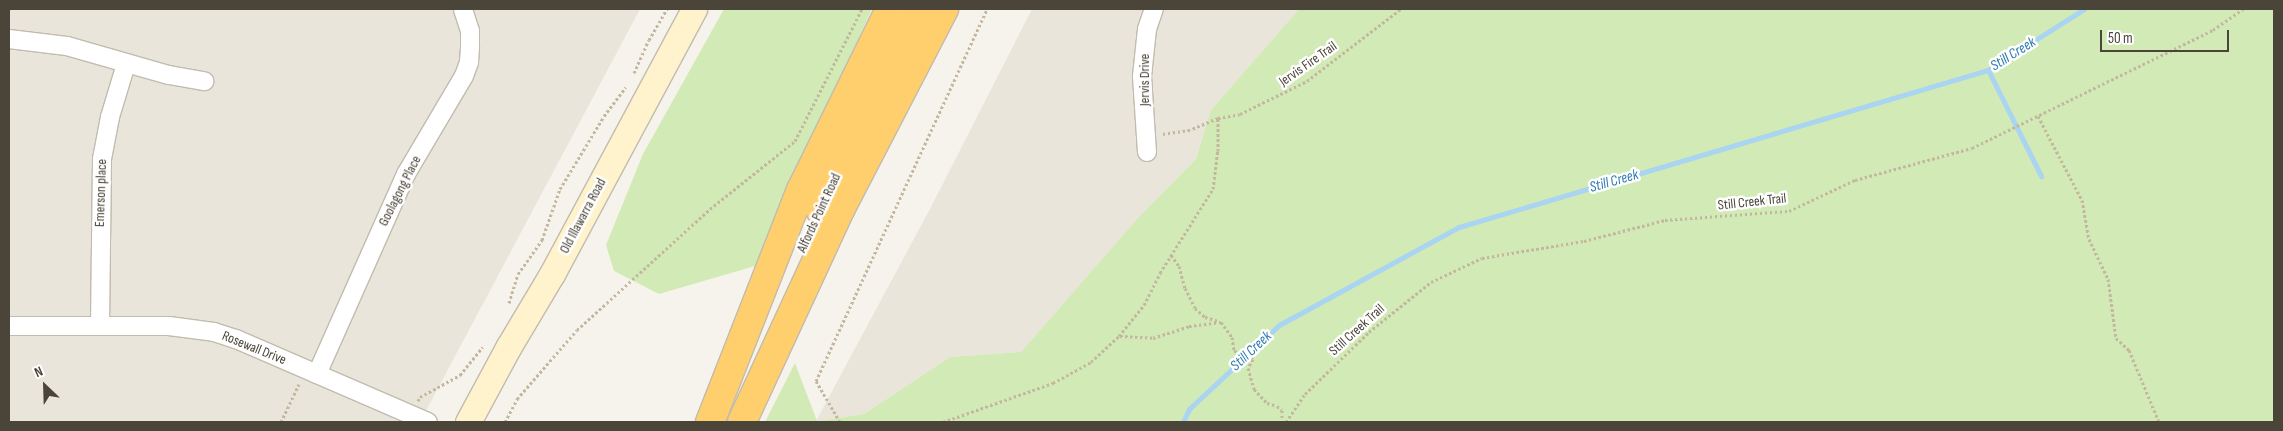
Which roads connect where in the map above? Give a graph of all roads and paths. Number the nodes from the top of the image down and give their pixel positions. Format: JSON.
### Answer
{"nodes":[{"id":1,"x":667,"y":9,"type":"edge"},
{"id":2,"x":694,"y":9,"type":"edge"},
{"id":3,"x":862,"y":9,"type":"edge"},
{"id":4,"x":890,"y":9,"type":"edge"},
{"id":5,"x":916,"y":9,"type":"edge"},
{"id":6,"x":944,"y":9,"type":"edge"},
{"id":7,"x":987,"y":9,"type":"edge"},
{"id":8,"x":1154,"y":9,"type":"edge"},
{"id":9,"x":1401,"y":9,"type":"edge"},
{"id":10,"x":2244,"y":9,"type":"edge"},
{"id":11,"x":466,"y":10,"type":"edge"},
{"id":12,"x":9,"y":40,"type":"edge"},
{"id":13,"x":126,"y":64,"type":"junction"},
{"id":14,"x":204,"y":81,"type":"dead end"},
{"id":15,"x":2038,"y":116,"type":"junction"},
{"id":16,"x":1218,"y":118,"type":"junction"},
{"id":17,"x":1147,"y":152,"type":"joint"},
{"id":18,"x":1172,"y":255,"type":"junction"},
{"id":19,"x":508,"y":306,"type":"dead end"},
{"id":20,"x":1221,"y":322,"type":"junction"},
{"id":21,"x":9,"y":326,"type":"edge"},
{"id":22,"x":100,"y":326,"type":"junction"},
{"id":23,"x":1120,"y":336,"type":"junction"},
{"id":24,"x":487,"y":343,"type":"dead end"},
{"id":25,"x":312,"y":372,"type":"junction"},
{"id":26,"x":411,"y":415,"type":"junction"},
{"id":27,"x":281,"y":422,"type":"edge"},
{"id":28,"x":428,"y":422,"type":"edge"},
{"id":29,"x":468,"y":422,"type":"edge"},
{"id":30,"x":505,"y":422,"type":"edge"},
{"id":31,"x":710,"y":422,"type":"edge"},
{"id":32,"x":732,"y":422,"type":"edge"},
{"id":33,"x":742,"y":422,"type":"edge"},
{"id":34,"x":840,"y":422,"type":"edge"},
{"id":35,"x":943,"y":422,"type":"edge"},
{"id":36,"x":1282,"y":422,"type":"edge"},
{"id":37,"x":1286,"y":422,"type":"edge"},
{"id":38,"x":2158,"y":422,"type":"edge"}],
"edges":[{"from":1,"to":19,"type":"path"},
{"from":2,"to":29,"type":"street","name":"Old Illawarra Road"},
{"from":3,"to":30,"type":"path"},
{"from":4,"to":31,"type":"highway","name":"Alfords Point Road"},
{"from":5,"to":32,"type":"highway","name":"Alfords Point Road"},
{"from":6,"to":33,"type":"highway"},
{"from":7,"to":34,"type":"path"},
{"from":8,"to":17,"type":"street","name":"Jervis Drive"},
{"from":9,"to":16,"type":"path","name":"Jervis Fire Trail"},
{"from":10,"to":15,"type":"path","name":"Still Creek Trail"},
{"from":11,"to":25,"type":"street","name":"Goolagong Place"},
{"from":12,"to":13,"type":"street"},
{"from":13,"to":14,"type":"street"},
{"from":13,"to":22,"type":"street","name":"Emerson place"},
{"from":15,"to":37,"type":"path","name":"Still Creek Trail"},
{"from":15,"to":38,"type":"path"},
{"from":16,"to":17,"type":"path","name":"Jervis Fire Trail"},
{"from":16,"to":18,"type":"path"},
{"from":18,"to":20,"type":"path"},
{"from":18,"to":23,"type":"path"},
{"from":20,"to":23,"type":"path"},
{"from":20,"to":36,"type":"path"},
{"from":21,"to":22,"type":"street","name":"Rosewall Drive"},
{"from":22,"to":25,"type":"street","name":"Rosewall Drive"},
{"from":23,"to":35,"type":"path"},
{"from":24,"to":26,"type":"path"},
{"from":25,"to":26,"type":"street","name":"Rosewall Drive"},
{"from":25,"to":27,"type":"path"},
{"from":26,"to":28,"type":"street","name":"Rosewall Drive"}]}
